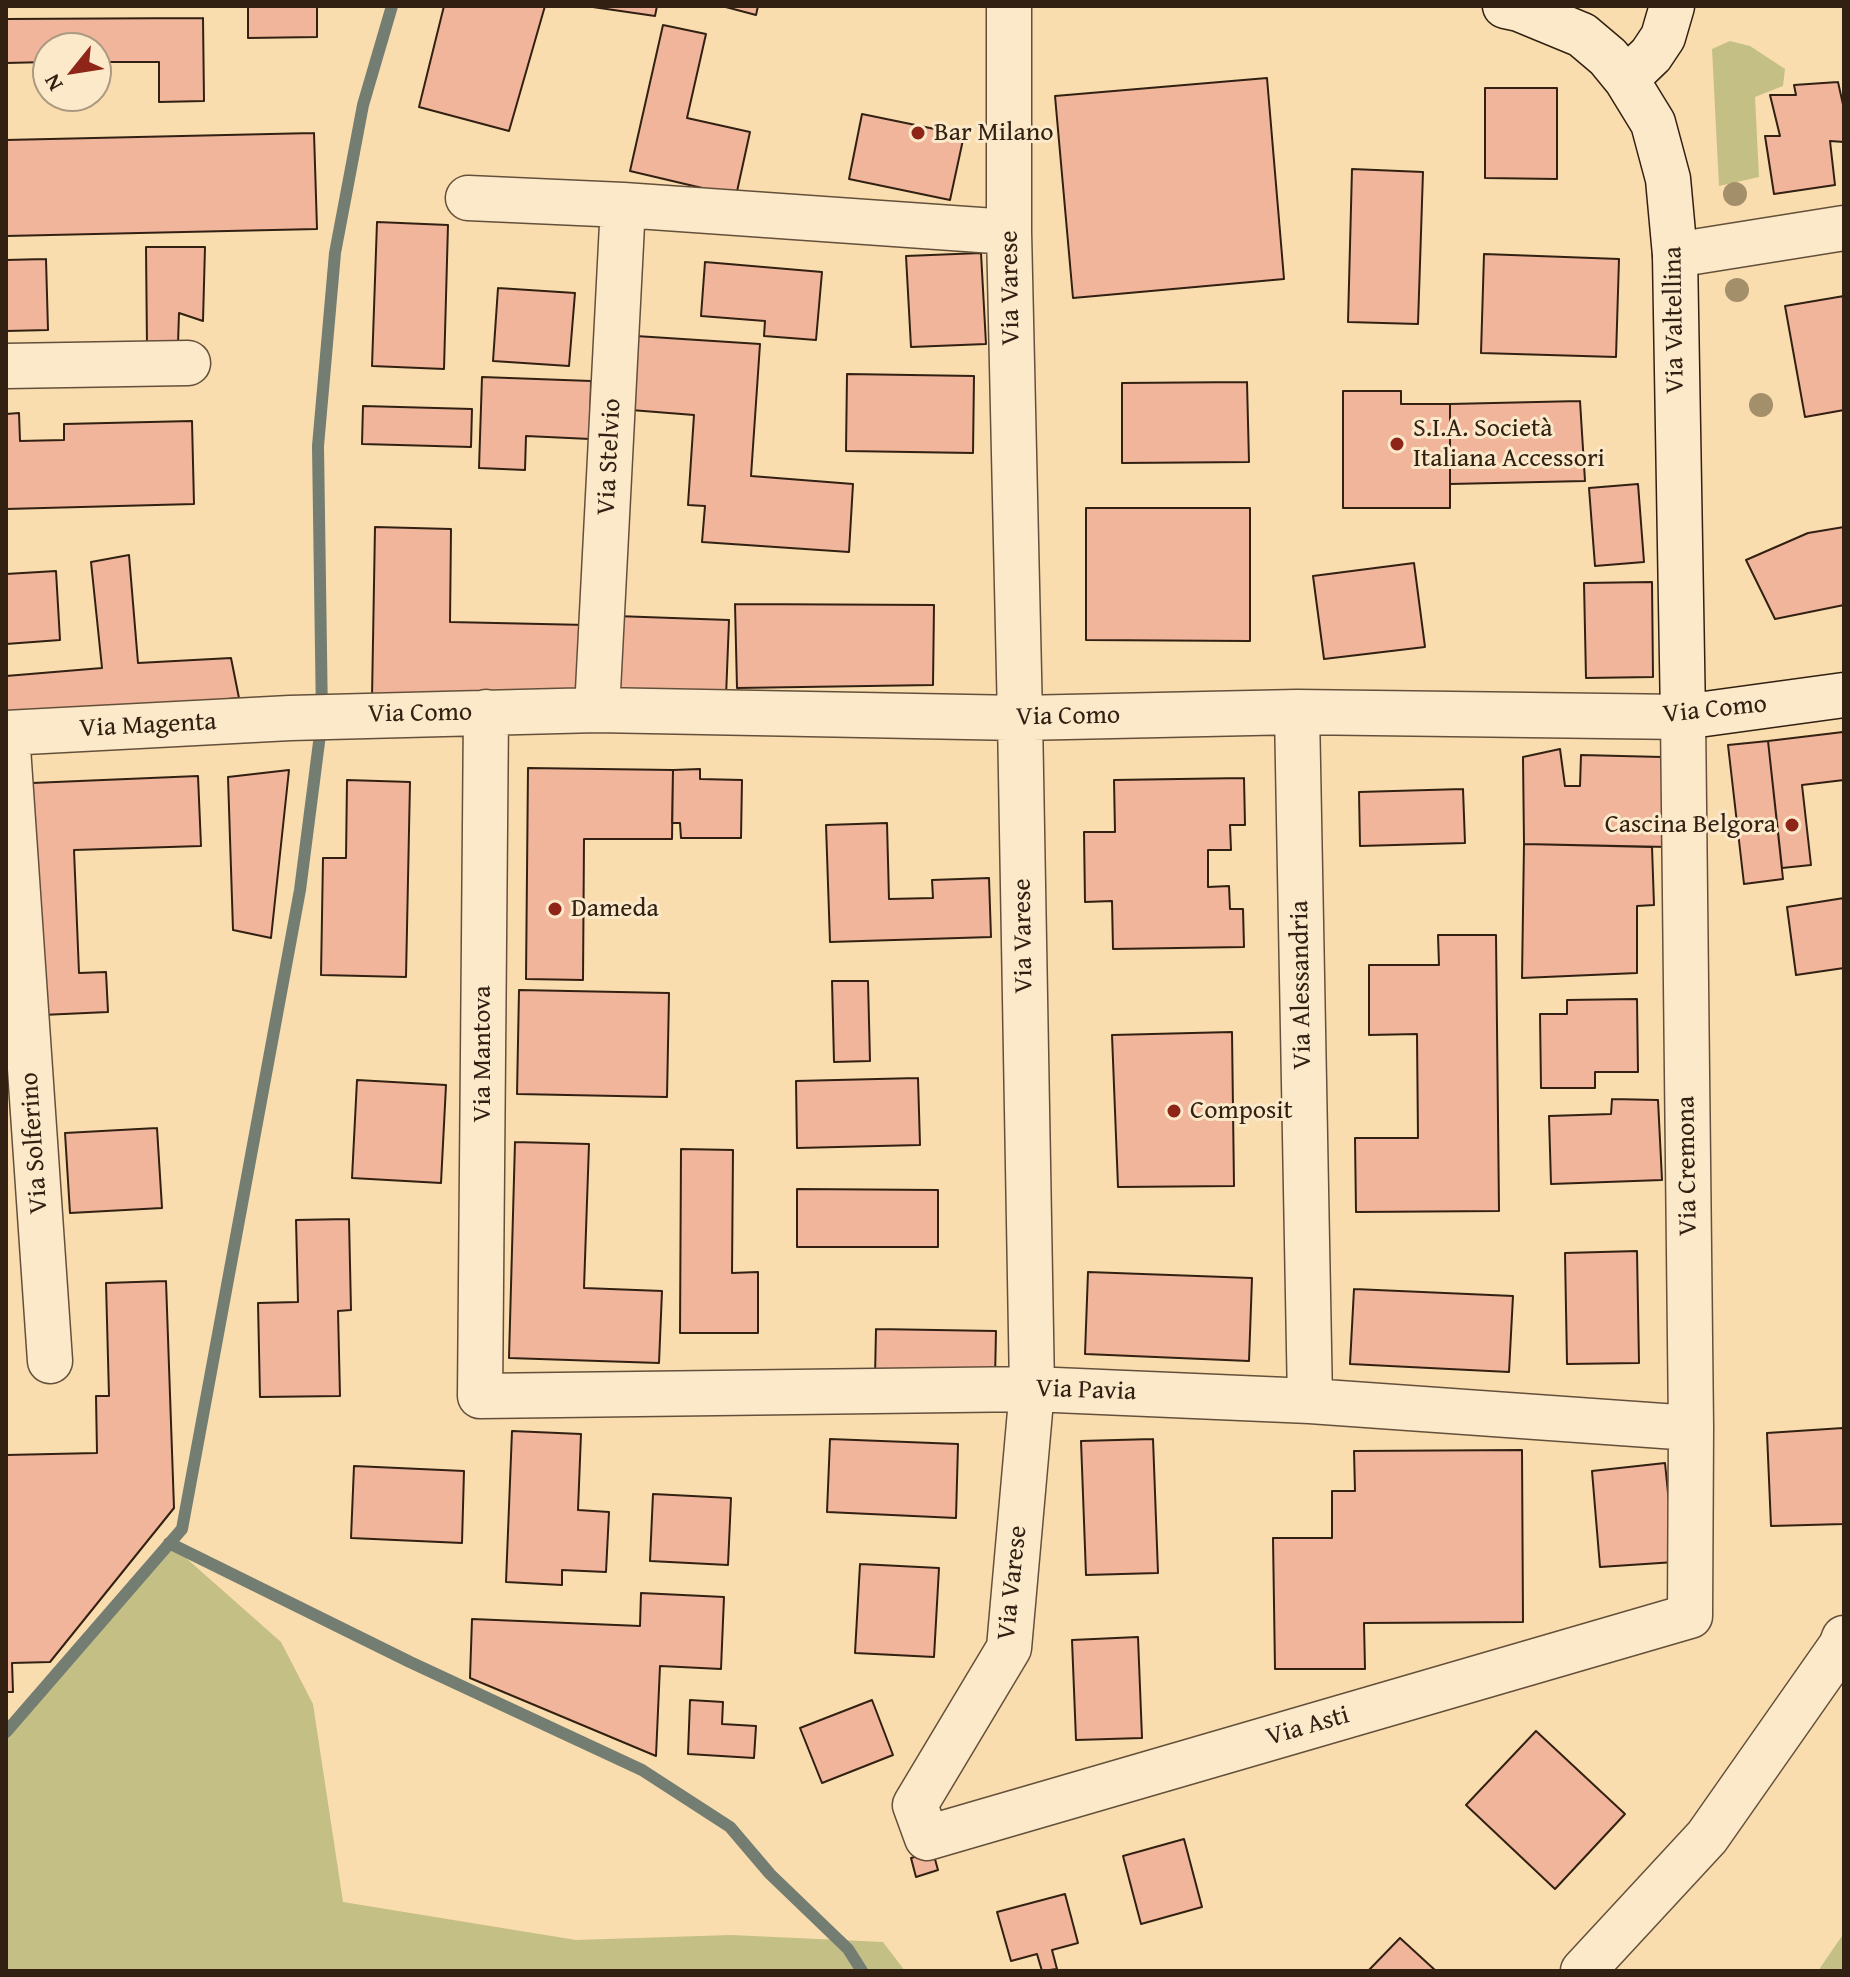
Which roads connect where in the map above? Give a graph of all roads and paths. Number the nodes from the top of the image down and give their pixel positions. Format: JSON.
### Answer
{"nodes":[{"id":1,"x":1009,"y":6,"type":"edge"},
{"id":2,"x":1505,"y":6,"type":"edge"},
{"id":3,"x":1672,"y":6,"type":"edge"},
{"id":4,"x":1626,"y":79,"type":"junction"},
{"id":5,"x":468,"y":198,"type":"dead end"},
{"id":6,"x":623,"y":205,"type":"junction"},
{"id":7,"x":1844,"y":228,"type":"edge"},
{"id":8,"x":1009,"y":232,"type":"junction"},
{"id":9,"x":1675,"y":255,"type":"junction"},
{"id":10,"x":188,"y":363,"type":"dead end"},
{"id":11,"x":6,"y":366,"type":"edge"},
{"id":12,"x":1844,"y":695,"type":"edge"},
{"id":13,"x":597,"y":710,"type":"junction"},
{"id":14,"x":486,"y":712,"type":"junction"},
{"id":15,"x":1297,"y":712,"type":"junction"},
{"id":16,"x":1683,"y":717,"type":"junction"},
{"id":17,"x":290,"y":718,"type":"joint"},
{"id":18,"x":1020,"y":718,"type":"junction"},
{"id":19,"x":6,"y":733,"type":"edge"},
{"id":20,"x":50,"y":1361,"type":"dead end"},
{"id":21,"x":1032,"y":1389,"type":"junction"},
{"id":22,"x":480,"y":1396,"type":"joint"},
{"id":23,"x":1310,"y":1401,"type":"junction"},
{"id":24,"x":1691,"y":1428,"type":"junction"},
{"id":25,"x":1690,"y":1616,"type":"joint"},
{"id":26,"x":1844,"y":1638,"type":"edge"},
{"id":27,"x":927,"y":1838,"type":"joint"},
{"id":28,"x":1583,"y":1971,"type":"edge"}],
"edges":[{"from":1,"to":8,"type":"street","name":"Via Varese"},
{"from":2,"to":4,"type":"street","name":"Via Valtellina"},
{"from":3,"to":4,"type":"street"},
{"from":4,"to":9,"type":"street","name":"Via Valtellina"},
{"from":5,"to":6,"type":"street"},
{"from":6,"to":8,"type":"street"},
{"from":6,"to":13,"type":"street","name":"Via Stelvio"},
{"from":7,"to":9,"type":"street"},
{"from":8,"to":18,"type":"street","name":"Via Varese"},
{"from":9,"to":16,"type":"street","name":"Via Valtellina"},
{"from":10,"to":11,"type":"street"},
{"from":12,"to":16,"type":"street","name":"Via Como"},
{"from":13,"to":14,"type":"street","name":"Via Como"},
{"from":13,"to":18,"type":"street","name":"Via Como"},
{"from":14,"to":17,"type":"street","name":"Via Como"},
{"from":14,"to":22,"type":"street","name":"Via Mantova"},
{"from":15,"to":16,"type":"street","name":"Via Como"},
{"from":15,"to":18,"type":"street","name":"Via Como"},
{"from":15,"to":23,"type":"street","name":"Via Alessandria"},
{"from":16,"to":24,"type":"street","name":"Via Cremona"},
{"from":17,"to":19,"type":"street","name":"Via Magenta"},
{"from":18,"to":21,"type":"street","name":"Via Varese"},
{"from":19,"to":20,"type":"street","name":"Via Solferino"},
{"from":21,"to":22,"type":"street","name":"Via Pavia"},
{"from":21,"to":23,"type":"street","name":"Via Pavia"},
{"from":21,"to":27,"type":"street","name":"Via Varese"},
{"from":23,"to":24,"type":"street","name":"Via Pavia"},
{"from":24,"to":25,"type":"street","name":"Via Cremona"},
{"from":25,"to":27,"type":"street","name":"Via Asti"},
{"from":26,"to":28,"type":"street"}]}
